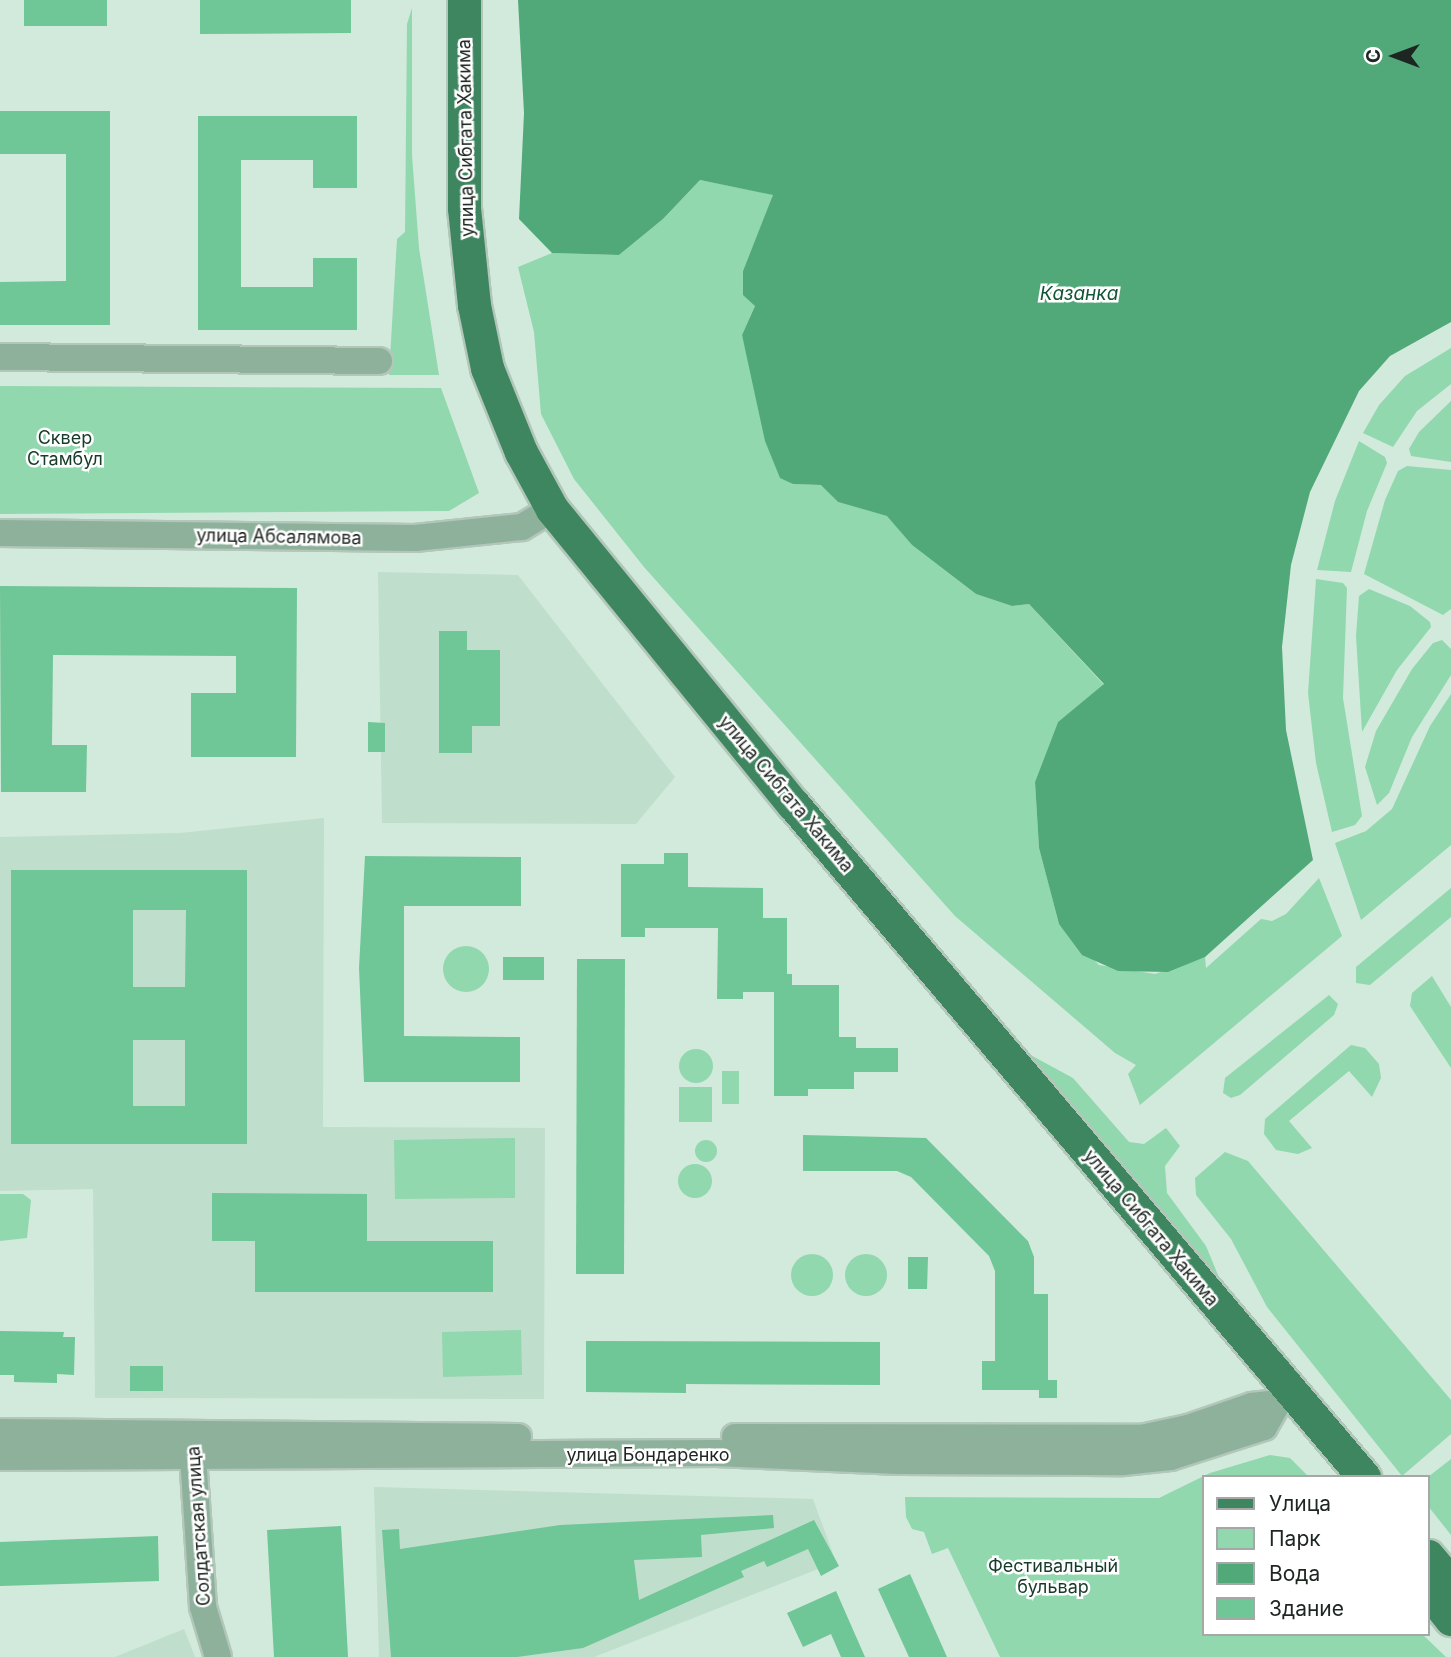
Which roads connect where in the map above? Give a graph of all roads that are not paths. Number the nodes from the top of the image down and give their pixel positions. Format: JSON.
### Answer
{"nodes":[{"id":1,"x":441,"y":0,"type":"edge"},
{"id":2,"x":464,"y":0,"type":"edge"},
{"id":3,"x":0,"y":357,"type":"edge"},
{"id":4,"x":379,"y":361,"type":"dead end"},
{"id":5,"x":544,"y":514,"type":"junction"},
{"id":6,"x":0,"y":533,"type":"edge"},
{"id":7,"x":1284,"y":1398,"type":"junction"},
{"id":8,"x":0,"y":1433,"type":"edge"},
{"id":9,"x":193,"y":1446,"type":"junction"},
{"id":10,"x":0,"y":1457,"type":"edge"},
{"id":11,"x":1338,"y":1475,"type":"edge"},
{"id":12,"x":1362,"y":1475,"type":"edge"},
{"id":13,"x":1430,"y":1558,"type":"edge"},
{"id":14,"x":1451,"y":1583,"type":"edge"},
{"id":15,"x":1430,"y":1593,"type":"edge"},
{"id":16,"x":1451,"y":1619,"type":"edge"},
{"id":17,"x":218,"y":1657,"type":"edge"}],
"edges":[{"from":1,"to":5,"type":"main road","name":"улица Сибгата Хакима"},
{"from":2,"to":5,"type":"main road","name":"улица Сибгата Хакима"},
{"from":3,"to":4,"type":"street"},
{"from":5,"to":6,"type":"street","name":"улица Абсалямова"},
{"from":5,"to":7,"type":"main road","name":"улица Сибгата Хакима"},
{"from":7,"to":9,"type":"street","name":"улица Бондаренко"},
{"from":7,"to":11,"type":"main road","name":"улица Сибгата Хакима"},
{"from":7,"to":12,"type":"main road","name":"улица Сибгата Хакима"},
{"from":8,"to":9,"type":"street","name":"улица Бондаренко"},
{"from":9,"to":10,"type":"street","name":"улица Бондаренко"},
{"from":9,"to":17,"type":"street","name":"Солдатская улица"},
{"from":13,"to":14,"type":"main road"},
{"from":15,"to":16,"type":"main road"}]}
